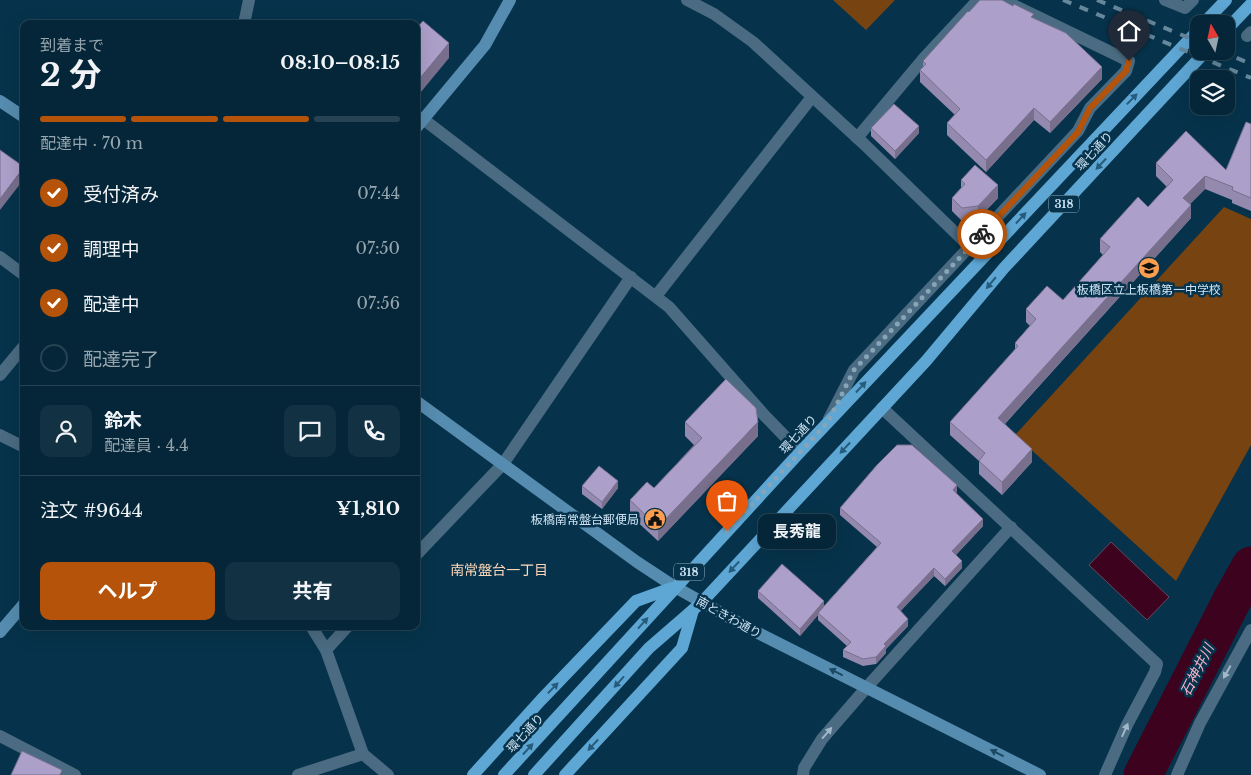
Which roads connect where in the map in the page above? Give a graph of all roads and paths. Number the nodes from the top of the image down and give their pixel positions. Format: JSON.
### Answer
{"nodes":[{"id":1,"x":249,"y":0,"type":"edge"},
{"id":2,"x":510,"y":0,"type":"edge"},
{"id":3,"x":687,"y":0,"type":"edge"},
{"id":4,"x":978,"y":0,"type":"edge"},
{"id":5,"x":1003,"y":0,"type":"edge"},
{"id":6,"x":1165,"y":0,"type":"edge"},
{"id":7,"x":1193,"y":0,"type":"edge"},
{"id":8,"x":1226,"y":0,"type":"edge"},
{"id":9,"x":1251,"y":4,"type":"edge"},
{"id":10,"x":1212,"y":15,"type":"edge"},
{"id":11,"x":245,"y":20,"type":"edge"},
{"id":12,"x":1235,"y":21,"type":"edge"},
{"id":13,"x":1190,"y":39,"type":"edge"},
{"id":14,"x":1198,"y":60,"type":"edge"},
{"id":15,"x":812,"y":97,"type":"junction"},
{"id":16,"x":0,"y":101,"type":"edge"},
{"id":17,"x":20,"y":114,"type":"edge"},
{"id":18,"x":420,"y":123,"type":"edge"},
{"id":19,"x":857,"y":138,"type":"junction"},
{"id":20,"x":970,"y":247,"type":"junction"},
{"id":21,"x":0,"y":257,"type":"edge"},
{"id":22,"x":20,"y":272,"type":"edge"},
{"id":23,"x":631,"y":277,"type":"junction"},
{"id":24,"x":656,"y":296,"type":"junction"},
{"id":25,"x":20,"y":351,"type":"edge"},
{"id":26,"x":0,"y":375,"type":"edge"},
{"id":27,"x":420,"y":404,"type":"edge"},
{"id":28,"x":882,"y":408,"type":"junction"},
{"id":29,"x":828,"y":422,"type":"junction"},
{"id":30,"x":0,"y":435,"type":"edge"},
{"id":31,"x":20,"y":445,"type":"edge"},
{"id":32,"x":800,"y":452,"type":"junction"},
{"id":33,"x":503,"y":464,"type":"junction"},
{"id":34,"x":1011,"y":527,"type":"junction"},
{"id":35,"x":420,"y":551,"type":"edge"},
{"id":36,"x":675,"y":587,"type":"junction"},
{"id":37,"x":698,"y":606,"type":"junction"},
{"id":38,"x":20,"y":609,"type":"edge"},
{"id":39,"x":314,"y":630,"type":"edge"},
{"id":40,"x":344,"y":630,"type":"edge"},
{"id":41,"x":1251,"y":630,"type":"edge"},
{"id":42,"x":0,"y":632,"type":"edge"},
{"id":43,"x":326,"y":650,"type":"junction"},
{"id":44,"x":867,"y":687,"type":"junction"},
{"id":45,"x":0,"y":736,"type":"edge"},
{"id":46,"x":363,"y":754,"type":"junction"},
{"id":47,"x":75,"y":775,"type":"edge"},
{"id":48,"x":298,"y":775,"type":"edge"},
{"id":49,"x":388,"y":775,"type":"edge"},
{"id":50,"x":473,"y":775,"type":"edge"},
{"id":51,"x":504,"y":775,"type":"edge"},
{"id":52,"x":534,"y":775,"type":"edge"},
{"id":53,"x":565,"y":775,"type":"edge"},
{"id":54,"x":802,"y":775,"type":"edge"},
{"id":55,"x":1040,"y":775,"type":"edge"},
{"id":56,"x":1105,"y":775,"type":"edge"},
{"id":57,"x":1177,"y":775,"type":"edge"}],
"edges":[{"from":1,"to":11,"type":"street"},
{"from":2,"to":18,"type":"street"},
{"from":3,"to":15,"type":"street"},
{"from":4,"to":19,"type":"street"},
{"from":5,"to":20,"type":"street"},
{"from":6,"to":7,"type":"street"},
{"from":8,"to":10,"type":"main road"},
{"from":9,"to":12,"type":"main road"},
{"from":29,"to":13,"type":"main road","name":"環七通り","number":"318","one_way":true},
{"from":14,"to":28,"type":"main road","name":"環七通り","number":"318","one_way":true},
{"from":15,"to":19,"type":"street"},
{"from":15,"to":24,"type":"street"},
{"from":16,"to":17,"type":"street"},
{"from":18,"to":23,"type":"street"},
{"from":19,"to":20,"type":"street"},
{"from":20,"to":29,"type":"street"},
{"from":21,"to":22,"type":"street"},
{"from":23,"to":24,"type":"street"},
{"from":23,"to":33,"type":"street"},
{"from":24,"to":32,"type":"street"},
{"from":25,"to":26,"type":"street"},
{"from":27,"to":33,"type":"street","name":"南ときわ通り"},
{"from":28,"to":34,"type":"street"},
{"from":28,"to":37,"type":"main road","name":"環七通り","number":"318","one_way":true},
{"from":29,"to":32,"type":"main road","name":"環七通り","number":"318"},
{"from":30,"to":31,"type":"street"},
{"from":32,"to":36,"type":"main road","name":"環七通り","number":"318"},
{"from":33,"to":35,"type":"street"},
{"from":33,"to":36,"type":"street","name":"南ときわ通り"},
{"from":34,"to":44,"type":"street"},
{"from":56,"to":34,"type":"street","one_way":true},
{"from":36,"to":37,"type":"street","name":"南ときわ通り"},
{"from":50,"to":36,"type":"main road","one_way":true},
{"from":51,"to":36,"type":"main road","name":"環七通り","number":"318","one_way":true},
{"from":44,"to":37,"type":"street","name":"南ときわ通り","one_way":true},
{"from":37,"to":52,"type":"main road","name":"環七通り","number":"318","one_way":true},
{"from":37,"to":53,"type":"main road","one_way":true},
{"from":38,"to":42,"type":"street"},
{"from":39,"to":43,"type":"street"},
{"from":40,"to":43,"type":"street"},
{"from":41,"to":57,"type":"street","one_way":true},
{"from":43,"to":46,"type":"street"},
{"from":54,"to":44,"type":"street","one_way":true},
{"from":55,"to":44,"type":"street","name":"南ときわ通り","one_way":true},
{"from":45,"to":47,"type":"street"},
{"from":46,"to":48,"type":"street"},
{"from":46,"to":49,"type":"street"}]}
